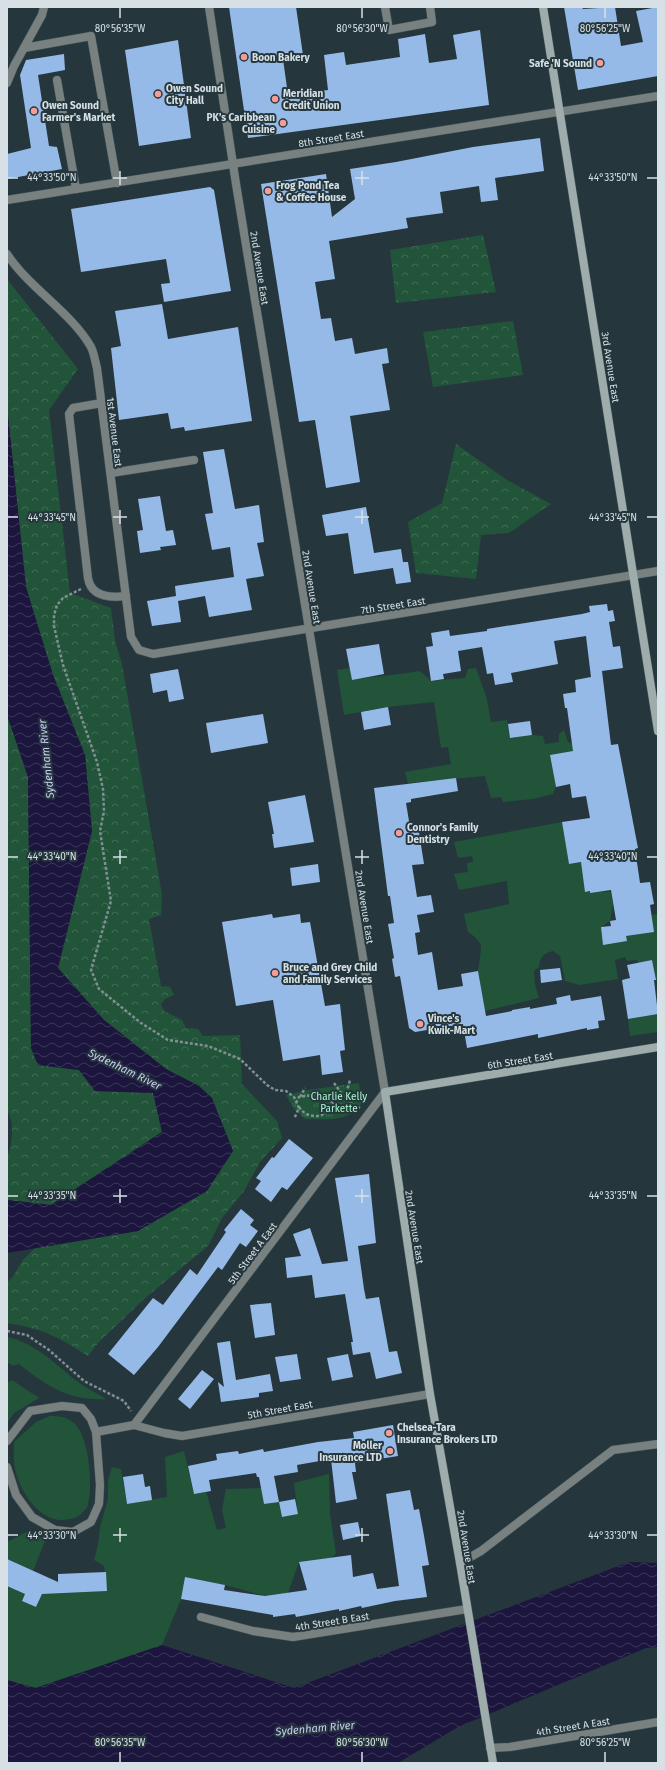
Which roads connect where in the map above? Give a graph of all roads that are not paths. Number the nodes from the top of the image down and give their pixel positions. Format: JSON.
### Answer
{"nodes":[{"id":1,"x":44,"y":7,"type":"edge"},
{"id":2,"x":209,"y":7,"type":"edge"},
{"id":3,"x":385,"y":7,"type":"edge"},
{"id":4,"x":430,"y":7,"type":"edge"},
{"id":5,"x":544,"y":7,"type":"edge"},
{"id":6,"x":24,"y":48,"type":"junction"},
{"id":7,"x":57,"y":80,"type":"dead end"},
{"id":8,"x":7,"y":83,"type":"edge"},
{"id":9,"x":658,"y":96,"type":"edge"},
{"id":10,"x":560,"y":111,"type":"junction"},
{"id":11,"x":233,"y":165,"type":"junction"},
{"id":12,"x":117,"y":183,"type":"junction"},
{"id":13,"x":76,"y":189,"type":"junction"},
{"id":14,"x":7,"y":200,"type":"edge"},
{"id":15,"x":7,"y":254,"type":"edge"},
{"id":16,"x":102,"y":403,"type":"junction"},
{"id":17,"x":194,"y":460,"type":"dead end"},
{"id":18,"x":111,"y":472,"type":"junction"},
{"id":19,"x":658,"y":571,"type":"edge"},
{"id":20,"x":633,"y":575,"type":"junction"},
{"id":21,"x":126,"y":596,"type":"junction"},
{"id":22,"x":309,"y":628,"type":"junction"},
{"id":23,"x":134,"y":644,"type":"joint"},
{"id":24,"x":658,"y":731,"type":"edge"},
{"id":25,"x":658,"y":1047,"type":"edge"},
{"id":26,"x":385,"y":1092,"type":"junction"},
{"id":27,"x":430,"y":1394,"type":"junction"},
{"id":28,"x":134,"y":1425,"type":"junction"},
{"id":29,"x":96,"y":1432,"type":"junction"},
{"id":30,"x":7,"y":1441,"type":"edge"},
{"id":31,"x":658,"y":1444,"type":"edge"},
{"id":32,"x":7,"y":1467,"type":"edge"},
{"id":33,"x":460,"y":1562,"type":"junction"},
{"id":34,"x":467,"y":1609,"type":"junction"},
{"id":35,"x":201,"y":1617,"type":"dead end"},
{"id":36,"x":658,"y":1722,"type":"edge"},
{"id":37,"x":490,"y":1748,"type":"junction"},
{"id":38,"x":493,"y":1763,"type":"edge"}],
"edges":[{"from":1,"to":6,"type":"street"},
{"from":2,"to":11,"type":"street","name":"2nd Avenue East"},
{"from":3,"to":4,"type":"street"},
{"from":5,"to":10,"type":"main road","name":"3rd Avenue East"},
{"from":6,"to":8,"type":"street"},
{"from":6,"to":12,"type":"street"},
{"from":7,"to":13,"type":"street"},
{"from":9,"to":10,"type":"street","name":"8th Street East"},
{"from":10,"to":11,"type":"street","name":"8th Street East"},
{"from":10,"to":20,"type":"main road","name":"3rd Avenue East"},
{"from":11,"to":12,"type":"street","name":"8th Street East"},
{"from":11,"to":22,"type":"street","name":"2nd Avenue East"},
{"from":12,"to":13,"type":"street","name":"8th Street East"},
{"from":13,"to":14,"type":"street","name":"8th Street East"},
{"from":15,"to":16,"type":"street","name":"1st Avenue East"},
{"from":16,"to":18,"type":"street","name":"1st Avenue East"},
{"from":16,"to":21,"type":"street"},
{"from":17,"to":18,"type":"street"},
{"from":18,"to":21,"type":"street","name":"1st Avenue East"},
{"from":19,"to":20,"type":"street","name":"7th Street East"},
{"from":20,"to":22,"type":"street","name":"7th Street East"},
{"from":20,"to":24,"type":"main road","name":"3rd Avenue East"},
{"from":21,"to":23,"type":"street","name":"1st Avenue East"},
{"from":22,"to":23,"type":"street","name":"7th Street East"},
{"from":22,"to":26,"type":"street","name":"2nd Avenue East"},
{"from":25,"to":26,"type":"main road","name":"6th Street East"},
{"from":26,"to":27,"type":"main road","name":"2nd Avenue East"},
{"from":26,"to":28,"type":"street","name":"5th Street A East"},
{"from":27,"to":28,"type":"street","name":"5th Street East"},
{"from":27,"to":33,"type":"main road","name":"2nd Avenue East"},
{"from":28,"to":29,"type":"street"},
{"from":29,"to":30,"type":"street"},
{"from":29,"to":32,"type":"street"},
{"from":31,"to":33,"type":"street"},
{"from":33,"to":34,"type":"main road","name":"2nd Avenue East"},
{"from":34,"to":35,"type":"street","name":"4th Street B East"},
{"from":34,"to":37,"type":"main road","name":"2nd Avenue East"},
{"from":36,"to":37,"type":"street","name":"4th Street A East"},
{"from":37,"to":38,"type":"main road","name":"2nd Avenue East"}]}
